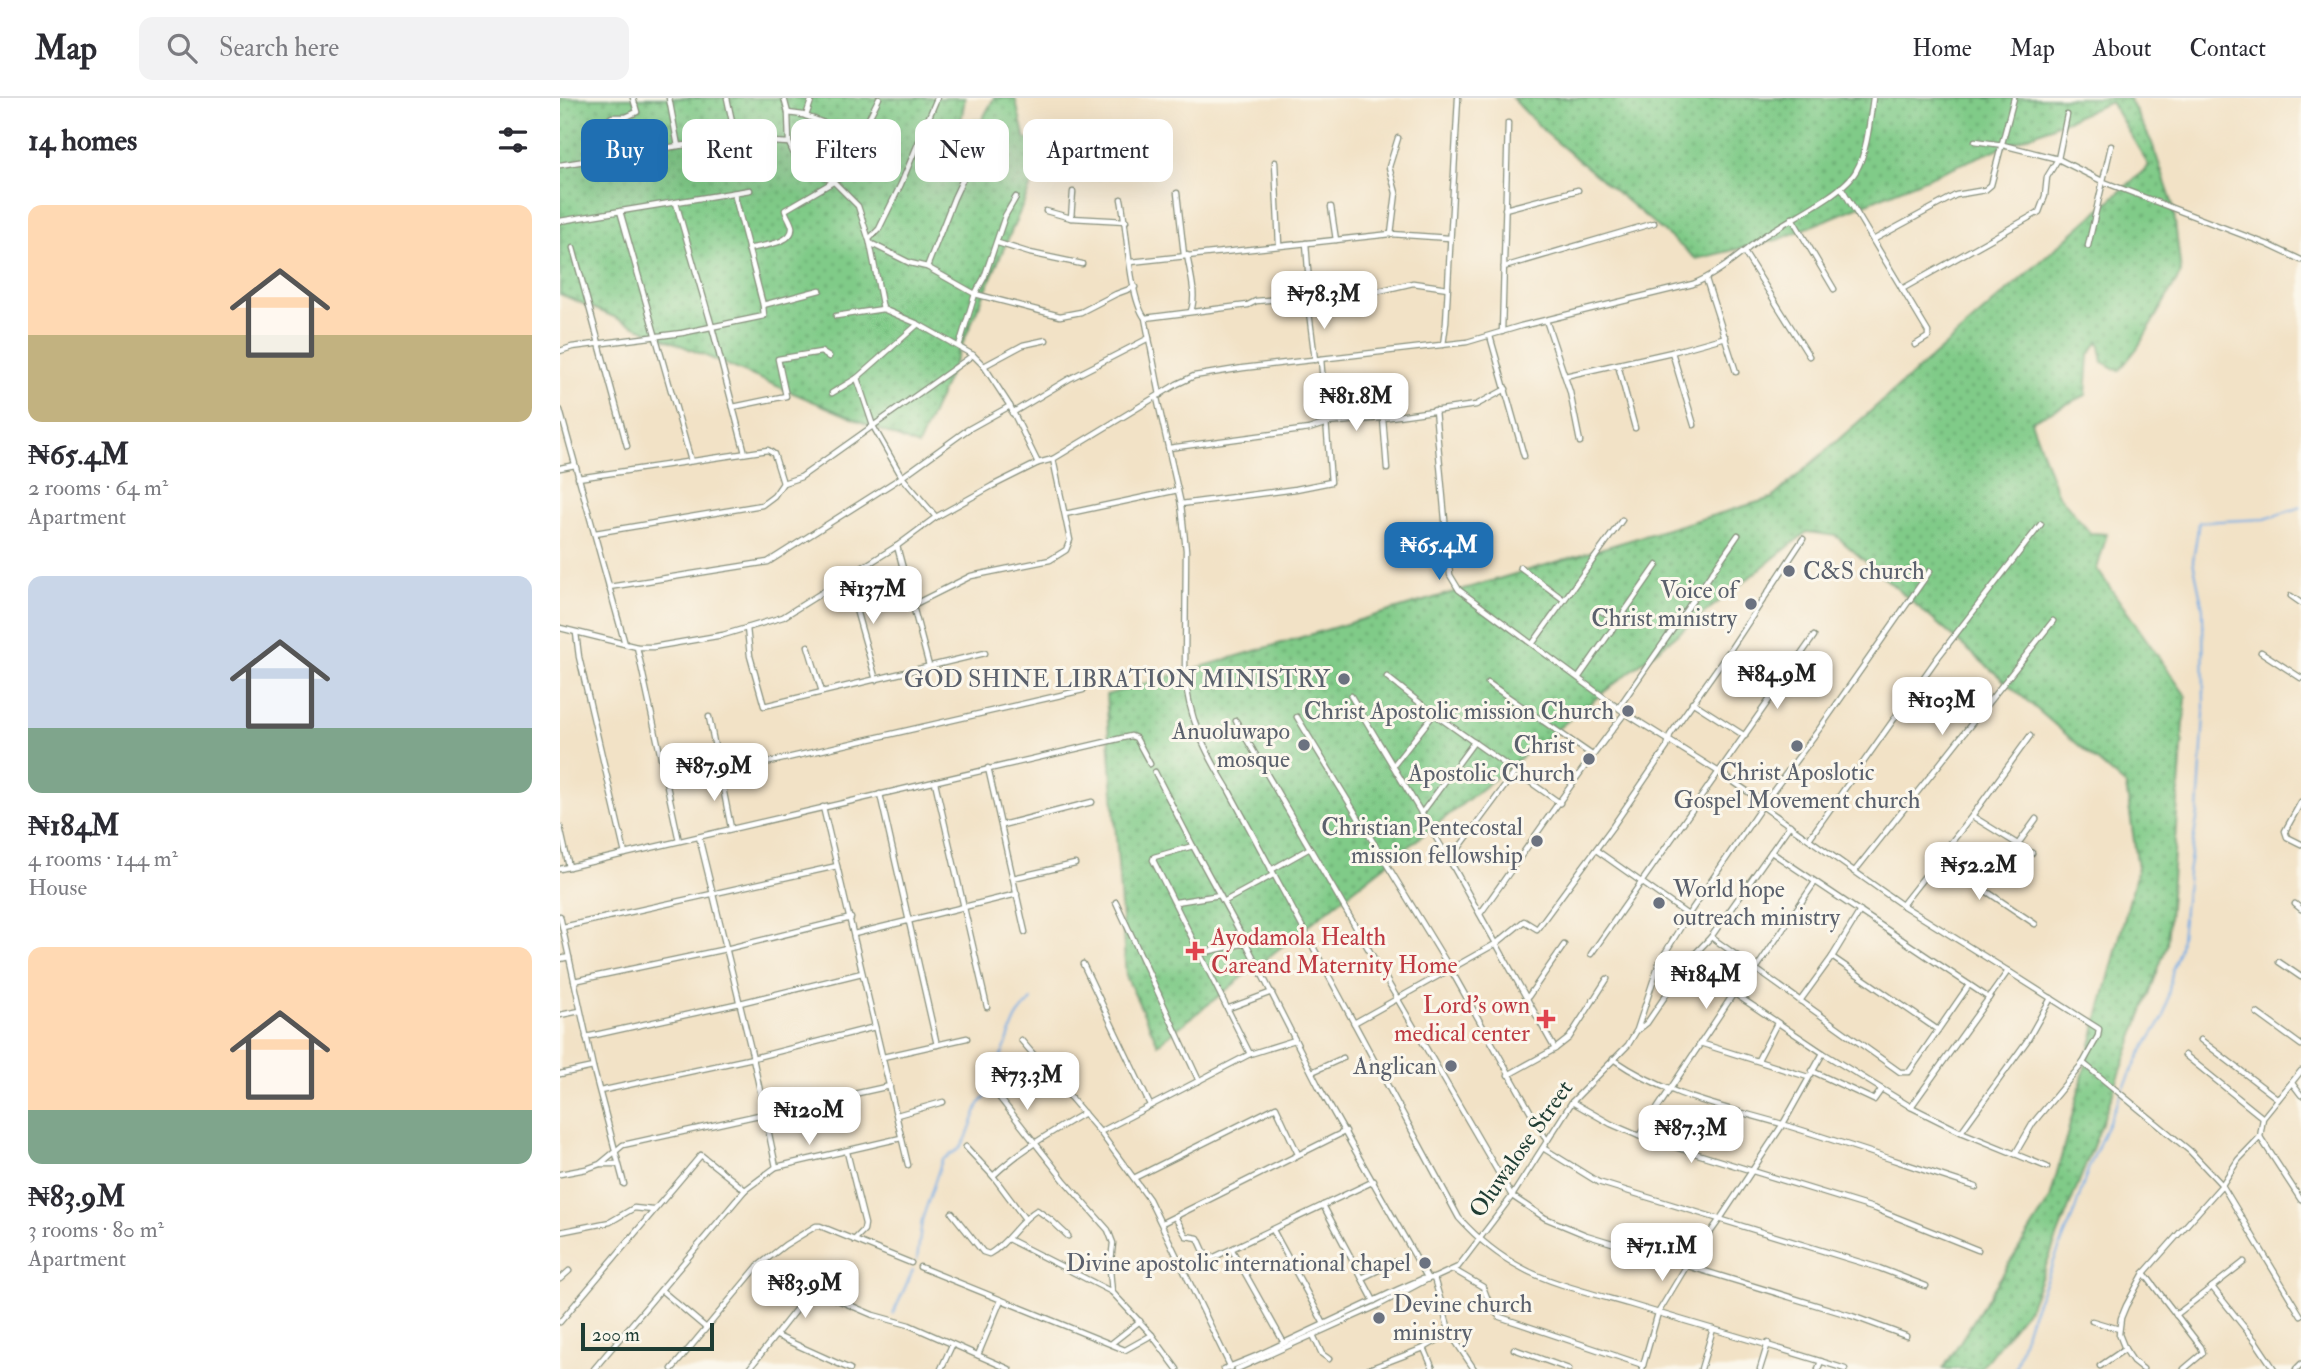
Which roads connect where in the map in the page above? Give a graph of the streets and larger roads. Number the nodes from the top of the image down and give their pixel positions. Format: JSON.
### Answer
{"nodes":[{"id":1,"x":633,"y":98,"type":"edge"},
{"id":2,"x":669,"y":98,"type":"edge"},
{"id":3,"x":727,"y":98,"type":"edge"},
{"id":4,"x":784,"y":98,"type":"edge"},
{"id":5,"x":813,"y":98,"type":"edge"},
{"id":6,"x":879,"y":98,"type":"edge"},
{"id":7,"x":937,"y":98,"type":"edge"},
{"id":8,"x":1458,"y":98,"type":"edge"},
{"id":9,"x":1873,"y":98,"type":"edge"},
{"id":10,"x":2014,"y":98,"type":"edge"},
{"id":11,"x":788,"y":113,"type":"junction"},
{"id":12,"x":2067,"y":115,"type":"dead end"},
{"id":13,"x":806,"y":116,"type":"junction"},
{"id":14,"x":609,"y":119,"type":"edge"},
{"id":15,"x":732,"y":119,"type":"edge"},
{"id":16,"x":1508,"y":122,"type":"dead end"},
{"id":17,"x":1398,"y":138,"type":"dead end"},
{"id":18,"x":1975,"y":141,"type":"dead end"},
{"id":19,"x":777,"y":142,"type":"edge"},
{"id":20,"x":789,"y":142,"type":"junction"},
{"id":21,"x":2003,"y":145,"type":"junction"},
{"id":22,"x":678,"y":146,"type":"junction"},
{"id":23,"x":682,"y":146,"type":"edge"},
{"id":24,"x":2111,"y":146,"type":"dead end"},
{"id":25,"x":791,"y":147,"type":"edge"},
{"id":26,"x":668,"y":148,"type":"edge"},
{"id":27,"x":2058,"y":159,"type":"junction"},
{"id":28,"x":581,"y":162,"type":"edge"},
{"id":29,"x":1275,"y":162,"type":"dead end"},
{"id":30,"x":560,"y":165,"type":"edge"},
{"id":31,"x":834,"y":182,"type":"joint"},
{"id":32,"x":962,"y":182,"type":"edge"},
{"id":33,"x":2104,"y":182,"type":"junction"},
{"id":34,"x":1842,"y":187,"type":"junction"},
{"id":35,"x":750,"y":190,"type":"dead end"},
{"id":36,"x":1578,"y":190,"type":"dead end"},
{"id":37,"x":1073,"y":192,"type":"dead end"},
{"id":38,"x":734,"y":193,"type":"junction"},
{"id":39,"x":1177,"y":193,"type":"dead end"},
{"id":40,"x":1016,"y":197,"type":"dead end"},
{"id":41,"x":1121,"y":199,"type":"dead end"},
{"id":42,"x":676,"y":203,"type":"junction"},
{"id":43,"x":1331,"y":206,"type":"dead end"},
{"id":44,"x":1505,"y":209,"type":"junction"},
{"id":45,"x":621,"y":211,"type":"junction"},
{"id":46,"x":1045,"y":211,"type":"dead end"},
{"id":47,"x":1071,"y":218,"type":"junction"},
{"id":48,"x":1792,"y":218,"type":"junction"},
{"id":49,"x":560,"y":221,"type":"edge"},
{"id":50,"x":1126,"y":221,"type":"junction"},
{"id":51,"x":1654,"y":223,"type":"dead end"},
{"id":52,"x":1391,"y":234,"type":"junction"},
{"id":53,"x":1449,"y":238,"type":"junction"},
{"id":54,"x":1336,"y":240,"type":"junction"},
{"id":55,"x":1873,"y":240,"type":"junction"},
{"id":56,"x":870,"y":241,"type":"junction"},
{"id":57,"x":1306,"y":242,"type":"junction"},
{"id":58,"x":998,"y":243,"type":"junction"},
{"id":59,"x":1279,"y":245,"type":"junction"},
{"id":60,"x":2088,"y":246,"type":"dead end"},
{"id":61,"x":573,"y":248,"type":"dead end"},
{"id":62,"x":748,"y":249,"type":"junction"},
{"id":63,"x":1744,"y":252,"type":"junction"},
{"id":64,"x":1185,"y":255,"type":"junction"},
{"id":65,"x":2301,"y":261,"type":"edge"},
{"id":66,"x":1131,"y":262,"type":"junction"},
{"id":67,"x":1082,"y":264,"type":"dead end"},
{"id":68,"x":927,"y":267,"type":"junction"},
{"id":69,"x":1504,"y":267,"type":"junction"},
{"id":70,"x":1706,"y":279,"type":"junction"},
{"id":71,"x":1135,"y":287,"type":"junction"},
{"id":72,"x":1448,"y":288,"type":"junction"},
{"id":73,"x":1834,"y":289,"type":"dead end"},
{"id":74,"x":1902,"y":289,"type":"junction"},
{"id":75,"x":820,"y":290,"type":"dead end"},
{"id":76,"x":975,"y":293,"type":"junction"},
{"id":77,"x":1310,"y":296,"type":"junction"},
{"id":78,"x":763,"y":305,"type":"junction"},
{"id":79,"x":883,"y":309,"type":"junction"},
{"id":80,"x":1191,"y":311,"type":"junction"},
{"id":81,"x":836,"y":316,"type":"dead end"},
{"id":82,"x":1145,"y":318,"type":"junction"},
{"id":83,"x":1546,"y":320,"type":"junction"},
{"id":84,"x":918,"y":324,"type":"junction"},
{"id":85,"x":712,"y":327,"type":"junction"},
{"id":86,"x":1502,"y":332,"type":"junction"},
{"id":87,"x":655,"y":336,"type":"junction"},
{"id":88,"x":1490,"y":336,"type":"junction"},
{"id":89,"x":1726,"y":337,"type":"junction"},
{"id":90,"x":1149,"y":338,"type":"junction"},
{"id":91,"x":1046,"y":340,"type":"dead end"},
{"id":92,"x":599,"y":344,"type":"junction"},
{"id":93,"x":1443,"y":345,"type":"junction"},
{"id":94,"x":1915,"y":345,"type":"dead end"},
{"id":95,"x":959,"y":346,"type":"junction"},
{"id":96,"x":560,"y":351,"type":"edge"},
{"id":97,"x":1672,"y":352,"type":"junction"},
{"id":98,"x":973,"y":355,"type":"junction"},
{"id":99,"x":1810,"y":355,"type":"dead end"},
{"id":100,"x":830,"y":357,"type":"dead end"},
{"id":101,"x":1318,"y":360,"type":"junction"},
{"id":102,"x":1618,"y":365,"type":"junction"},
{"id":103,"x":984,"y":366,"type":"junction"},
{"id":104,"x":1736,"y":372,"type":"dead end"},
{"id":105,"x":1565,"y":376,"type":"junction"},
{"id":106,"x":857,"y":378,"type":"junction"},
{"id":107,"x":1506,"y":389,"type":"junction"},
{"id":108,"x":832,"y":393,"type":"dead end"},
{"id":109,"x":1159,"y":397,"type":"junction"},
{"id":110,"x":1010,"y":406,"type":"junction"},
{"id":111,"x":733,"y":407,"type":"junction"},
{"id":112,"x":560,"y":410,"type":"edge"},
{"id":113,"x":1434,"y":410,"type":"junction"},
{"id":114,"x":1012,"y":413,"type":"junction"},
{"id":115,"x":1383,"y":418,"type":"junction"},
{"id":116,"x":1327,"y":423,"type":"junction"},
{"id":117,"x":1694,"y":425,"type":"dead end"},
{"id":118,"x":873,"y":426,"type":"junction"},
{"id":119,"x":1635,"y":428,"type":"dead end"},
{"id":120,"x":1580,"y":442,"type":"dead end"},
{"id":121,"x":627,"y":446,"type":"dead end"},
{"id":122,"x":1169,"y":448,"type":"junction"},
{"id":123,"x":745,"y":453,"type":"junction"},
{"id":124,"x":1524,"y":456,"type":"dead end"},
{"id":125,"x":1053,"y":459,"type":"junction"},
{"id":126,"x":691,"y":461,"type":"junction"},
{"id":127,"x":1038,"y":463,"type":"junction"},
{"id":128,"x":575,"y":465,"type":"junction"},
{"id":129,"x":560,"y":468,"type":"edge"},
{"id":130,"x":1387,"y":469,"type":"dead end"},
{"id":131,"x":902,"y":477,"type":"junction"},
{"id":132,"x":579,"y":478,"type":"junction"},
{"id":133,"x":783,"y":483,"type":"junction"},
{"id":134,"x":1178,"y":490,"type":"junction"},
{"id":135,"x":1181,"y":504,"type":"junction"},
{"id":136,"x":1065,"y":514,"type":"junction"},
{"id":137,"x":936,"y":517,"type":"junction"},
{"id":138,"x":1622,"y":520,"type":"dead end"},
{"id":139,"x":2041,"y":524,"type":"dead end"},
{"id":140,"x":595,"y":533,"type":"junction"},
{"id":141,"x":1738,"y":535,"type":"dead end"},
{"id":142,"x":1803,"y":539,"type":"dead end"},
{"id":143,"x":897,"y":546,"type":"junction"},
{"id":144,"x":1657,"y":565,"type":"dead end"},
{"id":145,"x":1520,"y":567,"type":"dead end"},
{"id":146,"x":1930,"y":571,"type":"dead end"},
{"id":147,"x":846,"y":578,"type":"junction"},
{"id":148,"x":609,"y":587,"type":"junction"},
{"id":149,"x":2291,"y":596,"type":"dead end"},
{"id":150,"x":1564,"y":600,"type":"junction"},
{"id":151,"x":2301,"y":603,"type":"edge"},
{"id":152,"x":913,"y":605,"type":"junction"},
{"id":153,"x":1600,"y":610,"type":"dead end"},
{"id":154,"x":1617,"y":621,"type":"junction"},
{"id":155,"x":2053,"y":621,"type":"dead end"},
{"id":156,"x":560,"y":628,"type":"edge"},
{"id":157,"x":747,"y":628,"type":"junction"},
{"id":158,"x":576,"y":633,"type":"junction"},
{"id":159,"x":1814,"y":636,"type":"dead end"},
{"id":160,"x":1533,"y":643,"type":"junction"},
{"id":161,"x":625,"y":644,"type":"junction"},
{"id":162,"x":808,"y":646,"type":"dead end"},
{"id":163,"x":637,"y":647,"type":"junction"},
{"id":164,"x":2261,"y":652,"type":"dead end"},
{"id":165,"x":985,"y":653,"type":"dead end"},
{"id":166,"x":929,"y":666,"type":"junction"},
{"id":167,"x":1387,"y":677,"type":"dead end"},
{"id":168,"x":1579,"y":677,"type":"junction"},
{"id":169,"x":2301,"y":678,"type":"edge"},
{"id":170,"x":876,"y":680,"type":"junction"},
{"id":171,"x":1488,"y":682,"type":"dead end"},
{"id":172,"x":1083,"y":690,"type":"dead end"},
{"id":173,"x":821,"y":692,"type":"junction"},
{"id":174,"x":1351,"y":696,"type":"dead end"},
{"id":175,"x":1692,"y":702,"type":"junction"},
{"id":176,"x":1619,"y":707,"type":"junction"},
{"id":177,"x":1434,"y":713,"type":"junction"},
{"id":178,"x":1625,"y":713,"type":"junction"},
{"id":179,"x":1297,"y":717,"type":"dead end"},
{"id":180,"x":709,"y":718,"type":"dead end"},
{"id":181,"x":1236,"y":721,"type":"dead end"},
{"id":182,"x":1745,"y":736,"type":"junction"},
{"id":183,"x":2030,"y":736,"type":"dead end"},
{"id":184,"x":1668,"y":740,"type":"junction"},
{"id":185,"x":1474,"y":741,"type":"junction"},
{"id":186,"x":1592,"y":755,"type":"junction"},
{"id":187,"x":1150,"y":764,"type":"dead end"},
{"id":188,"x":1393,"y":766,"type":"junction"},
{"id":189,"x":988,"y":768,"type":"junction"},
{"id":190,"x":1516,"y":771,"type":"junction"},
{"id":191,"x":1155,"y":772,"type":"dead end"},
{"id":192,"x":1719,"y":772,"type":"junction"},
{"id":193,"x":722,"y":773,"type":"junction"},
{"id":194,"x":935,"y":782,"type":"junction"},
{"id":195,"x":880,"y":794,"type":"junction"},
{"id":196,"x":1092,"y":802,"type":"dead end"},
{"id":197,"x":2301,"y":802,"type":"edge"},
{"id":198,"x":1560,"y":803,"type":"junction"},
{"id":199,"x":1762,"y":806,"type":"junction"},
{"id":200,"x":823,"y":807,"type":"junction"},
{"id":201,"x":1421,"y":814,"type":"junction"},
{"id":202,"x":1972,"y":816,"type":"junction"},
{"id":203,"x":2036,"y":819,"type":"dead end"},
{"id":204,"x":1003,"y":825,"type":"junction"},
{"id":205,"x":1790,"y":825,"type":"junction"},
{"id":206,"x":560,"y":827,"type":"edge"},
{"id":207,"x":731,"y":828,"type":"junction"},
{"id":208,"x":699,"y":837,"type":"junction"},
{"id":209,"x":1809,"y":839,"type":"junction"},
{"id":210,"x":678,"y":841,"type":"junction"},
{"id":211,"x":2018,"y":844,"type":"junction"},
{"id":212,"x":2301,"y":845,"type":"edge"},
{"id":213,"x":1193,"y":846,"type":"junction"},
{"id":214,"x":1310,"y":848,"type":"junction"},
{"id":215,"x":1596,"y":850,"type":"junction"},
{"id":216,"x":1771,"y":852,"type":"junction"},
{"id":217,"x":2032,"y":853,"type":"dead end"},
{"id":218,"x":625,"y":854,"type":"junction"},
{"id":219,"x":1937,"y":858,"type":"junction"},
{"id":220,"x":1450,"y":861,"type":"junction"},
{"id":221,"x":1075,"y":864,"type":"dead end"},
{"id":222,"x":837,"y":866,"type":"junction"},
{"id":223,"x":569,"y":867,"type":"junction"},
{"id":224,"x":560,"y":869,"type":"edge"},
{"id":225,"x":1272,"y":872,"type":"junction"},
{"id":226,"x":1854,"y":872,"type":"junction"},
{"id":227,"x":1013,"y":878,"type":"junction"},
{"id":228,"x":1640,"y":882,"type":"junction"},
{"id":229,"x":1815,"y":882,"type":"junction"},
{"id":230,"x":714,"y":894,"type":"junction"},
{"id":231,"x":1017,"y":894,"type":"junction"},
{"id":232,"x":1220,"y":895,"type":"junction"},
{"id":233,"x":1224,"y":901,"type":"junction"},
{"id":234,"x":1116,"y":902,"type":"dead end"},
{"id":235,"x":1176,"y":902,"type":"junction"},
{"id":236,"x":2295,"y":904,"type":"dead end"},
{"id":237,"x":1902,"y":905,"type":"junction"},
{"id":238,"x":965,"y":907,"type":"junction"},
{"id":239,"x":2301,"y":909,"type":"edge"},
{"id":240,"x":1860,"y":911,"type":"junction"},
{"id":241,"x":1480,"y":914,"type":"junction"},
{"id":242,"x":1688,"y":915,"type":"junction"},
{"id":243,"x":560,"y":916,"type":"edge"},
{"id":244,"x":850,"y":918,"type":"junction"},
{"id":245,"x":909,"y":920,"type":"junction"},
{"id":246,"x":2035,"y":924,"type":"dead end"},
{"id":247,"x":563,"y":927,"type":"junction"},
{"id":248,"x":1025,"y":932,"type":"dead end"},
{"id":249,"x":854,"y":934,"type":"junction"},
{"id":250,"x":1711,"y":937,"type":"junction"},
{"id":251,"x":1246,"y":943,"type":"junction"},
{"id":252,"x":1497,"y":943,"type":"junction"},
{"id":253,"x":1564,"y":945,"type":"dead end"},
{"id":254,"x":726,"y":949,"type":"junction"},
{"id":255,"x":1201,"y":953,"type":"junction"},
{"id":256,"x":1591,"y":954,"type":"dead end"},
{"id":257,"x":569,"y":957,"type":"junction"},
{"id":258,"x":1832,"y":957,"type":"junction"},
{"id":259,"x":560,"y":959,"type":"edge"},
{"id":260,"x":2278,"y":962,"type":"dead end"},
{"id":261,"x":1689,"y":963,"type":"junction"},
{"id":262,"x":1083,"y":964,"type":"dead end"},
{"id":263,"x":1756,"y":969,"type":"junction"},
{"id":264,"x":1451,"y":970,"type":"junction"},
{"id":265,"x":2008,"y":971,"type":"junction"},
{"id":266,"x":862,"y":973,"type":"junction"},
{"id":267,"x":2301,"y":977,"type":"edge"},
{"id":268,"x":1607,"y":979,"type":"dead end"},
{"id":269,"x":574,"y":981,"type":"junction"},
{"id":270,"x":1969,"y":985,"type":"junction"},
{"id":271,"x":1272,"y":992,"type":"junction"},
{"id":272,"x":1734,"y":993,"type":"junction"},
{"id":273,"x":1399,"y":997,"type":"junction"},
{"id":274,"x":1528,"y":997,"type":"junction"},
{"id":275,"x":2051,"y":998,"type":"junction"},
{"id":276,"x":1989,"y":999,"type":"junction"},
{"id":277,"x":1800,"y":1001,"type":"junction"},
{"id":278,"x":740,"y":1003,"type":"junction"},
{"id":279,"x":987,"y":1007,"type":"dead end"},
{"id":280,"x":1229,"y":1008,"type":"junction"},
{"id":281,"x":580,"y":1011,"type":"junction"},
{"id":282,"x":2257,"y":1013,"type":"dead end"},
{"id":283,"x":560,"y":1015,"type":"edge"},
{"id":284,"x":1354,"y":1023,"type":"junction"},
{"id":285,"x":1777,"y":1023,"type":"junction"},
{"id":286,"x":875,"y":1027,"type":"junction"},
{"id":287,"x":1637,"y":1030,"type":"junction"},
{"id":288,"x":1938,"y":1030,"type":"junction"},
{"id":289,"x":586,"y":1037,"type":"junction"},
{"id":290,"x":967,"y":1038,"type":"dead end"},
{"id":291,"x":1021,"y":1040,"type":"dead end"},
{"id":292,"x":1295,"y":1040,"type":"junction"},
{"id":293,"x":2202,"y":1040,"type":"dead end"},
{"id":294,"x":1700,"y":1043,"type":"junction"},
{"id":295,"x":937,"y":1045,"type":"junction"},
{"id":296,"x":2301,"y":1045,"type":"edge"},
{"id":297,"x":1555,"y":1049,"type":"junction"},
{"id":298,"x":1823,"y":1053,"type":"junction"},
{"id":299,"x":1250,"y":1054,"type":"junction"},
{"id":300,"x":2185,"y":1055,"type":"dead end"},
{"id":301,"x":883,"y":1057,"type":"junction"},
{"id":302,"x":753,"y":1058,"type":"junction"},
{"id":303,"x":1343,"y":1058,"type":"dead end"},
{"id":304,"x":1613,"y":1059,"type":"junction"},
{"id":305,"x":1758,"y":1060,"type":"junction"},
{"id":306,"x":2083,"y":1063,"type":"junction"},
{"id":307,"x":593,"y":1068,"type":"junction"},
{"id":308,"x":1812,"y":1071,"type":"junction"},
{"id":309,"x":2301,"y":1071,"type":"edge"},
{"id":310,"x":1311,"y":1072,"type":"junction"},
{"id":311,"x":560,"y":1074,"type":"edge"},
{"id":312,"x":1508,"y":1074,"type":"junction"},
{"id":313,"x":1808,"y":1077,"type":"junction"},
{"id":314,"x":1199,"y":1081,"type":"junction"},
{"id":315,"x":2292,"y":1083,"type":"junction"},
{"id":316,"x":890,"y":1086,"type":"junction"},
{"id":317,"x":1881,"y":1090,"type":"junction"},
{"id":318,"x":600,"y":1091,"type":"junction"},
{"id":319,"x":1669,"y":1091,"type":"junction"},
{"id":320,"x":2301,"y":1095,"type":"edge"},
{"id":321,"x":999,"y":1097,"type":"dead end"},
{"id":322,"x":2277,"y":1099,"type":"junction"},
{"id":323,"x":943,"y":1102,"type":"dead end"},
{"id":324,"x":1572,"y":1102,"type":"junction"},
{"id":325,"x":1150,"y":1105,"type":"junction"},
{"id":326,"x":1911,"y":1107,"type":"junction"},
{"id":327,"x":764,"y":1112,"type":"junction"},
{"id":328,"x":1084,"y":1113,"type":"junction"},
{"id":329,"x":897,"y":1115,"type":"junction"},
{"id":330,"x":2263,"y":1118,"type":"junction"},
{"id":331,"x":1783,"y":1125,"type":"junction"},
{"id":332,"x":1346,"y":1130,"type":"junction"},
{"id":333,"x":1100,"y":1132,"type":"junction"},
{"id":334,"x":1961,"y":1132,"type":"junction"},
{"id":335,"x":1639,"y":1136,"type":"junction"},
{"id":336,"x":901,"y":1138,"type":"junction"},
{"id":337,"x":2260,"y":1138,"type":"junction"},
{"id":338,"x":1547,"y":1141,"type":"junction"},
{"id":339,"x":1034,"y":1142,"type":"junction"},
{"id":340,"x":966,"y":1147,"type":"dead end"},
{"id":341,"x":1543,"y":1148,"type":"junction"},
{"id":342,"x":616,"y":1149,"type":"junction"},
{"id":343,"x":847,"y":1152,"type":"junction"},
{"id":344,"x":1298,"y":1154,"type":"junction"},
{"id":345,"x":2015,"y":1154,"type":"junction"},
{"id":346,"x":600,"y":1164,"type":"junction"},
{"id":347,"x":618,"y":1164,"type":"junction"},
{"id":348,"x":908,"y":1165,"type":"dead end"},
{"id":349,"x":776,"y":1167,"type":"junction"},
{"id":350,"x":2047,"y":1167,"type":"dead end"},
{"id":351,"x":1751,"y":1171,"type":"junction"},
{"id":352,"x":560,"y":1174,"type":"edge"},
{"id":353,"x":993,"y":1176,"type":"junction"},
{"id":354,"x":1133,"y":1178,"type":"junction"},
{"id":355,"x":1374,"y":1181,"type":"junction"},
{"id":356,"x":624,"y":1184,"type":"dead end"},
{"id":357,"x":2222,"y":1185,"type":"junction"},
{"id":358,"x":1976,"y":1187,"type":"dead end"},
{"id":359,"x":745,"y":1191,"type":"junction"},
{"id":360,"x":1512,"y":1196,"type":"junction"},
{"id":361,"x":2301,"y":1200,"type":"edge"},
{"id":362,"x":1324,"y":1205,"type":"junction"},
{"id":363,"x":653,"y":1210,"type":"junction"},
{"id":364,"x":951,"y":1213,"type":"dead end"},
{"id":365,"x":1175,"y":1217,"type":"junction"},
{"id":366,"x":1025,"y":1219,"type":"junction"},
{"id":367,"x":1720,"y":1219,"type":"junction"},
{"id":368,"x":1162,"y":1223,"type":"junction"},
{"id":369,"x":1273,"y":1230,"type":"junction"},
{"id":370,"x":560,"y":1232,"type":"edge"},
{"id":371,"x":1068,"y":1236,"type":"dead end"},
{"id":372,"x":1008,"y":1239,"type":"junction"},
{"id":373,"x":854,"y":1240,"type":"junction"},
{"id":374,"x":1479,"y":1240,"type":"junction"},
{"id":375,"x":1232,"y":1250,"type":"junction"},
{"id":376,"x":1979,"y":1250,"type":"dead end"},
{"id":377,"x":1208,"y":1260,"type":"junction"},
{"id":378,"x":1395,"y":1262,"type":"dead end"},
{"id":379,"x":2244,"y":1262,"type":"dead end"},
{"id":380,"x":911,"y":1263,"type":"dead end"},
{"id":381,"x":1687,"y":1265,"type":"junction"},
{"id":382,"x":758,"y":1266,"type":"junction"},
{"id":383,"x":920,"y":1267,"type":"dead end"},
{"id":384,"x":1453,"y":1269,"type":"junction"},
{"id":385,"x":569,"y":1271,"type":"dead end"},
{"id":386,"x":1185,"y":1271,"type":"junction"},
{"id":387,"x":2144,"y":1273,"type":"junction"},
{"id":388,"x":1362,"y":1278,"type":"junction"},
{"id":389,"x":1431,"y":1278,"type":"junction"},
{"id":390,"x":560,"y":1279,"type":"edge"},
{"id":391,"x":1926,"y":1286,"type":"dead end"},
{"id":392,"x":2212,"y":1287,"type":"junction"},
{"id":393,"x":812,"y":1289,"type":"junction"},
{"id":394,"x":660,"y":1290,"type":"junction"},
{"id":395,"x":1112,"y":1292,"type":"junction"},
{"id":396,"x":1001,"y":1300,"type":"junction"},
{"id":397,"x":1374,"y":1301,"type":"junction"},
{"id":398,"x":1658,"y":1313,"type":"junction"},
{"id":399,"x":2176,"y":1315,"type":"junction"},
{"id":400,"x":2301,"y":1316,"type":"edge"},
{"id":401,"x":1140,"y":1321,"type":"junction"},
{"id":402,"x":2092,"y":1321,"type":"dead end"},
{"id":403,"x":560,"y":1322,"type":"edge"},
{"id":404,"x":1325,"y":1325,"type":"junction"},
{"id":405,"x":705,"y":1327,"type":"junction"},
{"id":406,"x":1713,"y":1329,"type":"junction"},
{"id":407,"x":2119,"y":1329,"type":"junction"},
{"id":408,"x":1312,"y":1333,"type":"junction"},
{"id":409,"x":1450,"y":1333,"type":"junction"},
{"id":410,"x":1152,"y":1335,"type":"junction"},
{"id":411,"x":777,"y":1336,"type":"junction"},
{"id":412,"x":1906,"y":1336,"type":"dead end"},
{"id":413,"x":1112,"y":1343,"type":"junction"},
{"id":414,"x":1284,"y":1343,"type":"junction"},
{"id":415,"x":1768,"y":1343,"type":"junction"},
{"id":416,"x":952,"y":1345,"type":"junction"},
{"id":417,"x":1423,"y":1348,"type":"junction"},
{"id":418,"x":1514,"y":1349,"type":"dead end"},
{"id":419,"x":2125,"y":1349,"type":"junction"},
{"id":420,"x":978,"y":1355,"type":"junction"},
{"id":421,"x":1329,"y":1359,"type":"dead end"},
{"id":422,"x":1821,"y":1361,"type":"junction"},
{"id":423,"x":2301,"y":1364,"type":"edge"},
{"id":424,"x":2099,"y":1366,"type":"dead end"},
{"id":425,"x":1643,"y":1367,"type":"edge"},
{"id":426,"x":1231,"y":1368,"type":"edge"},
{"id":427,"x":594,"y":1369,"type":"edge"},
{"id":428,"x":672,"y":1369,"type":"edge"},
{"id":429,"x":749,"y":1369,"type":"edge"},
{"id":430,"x":850,"y":1369,"type":"edge"},
{"id":431,"x":941,"y":1369,"type":"edge"},
{"id":432,"x":1009,"y":1369,"type":"edge"},
{"id":433,"x":1177,"y":1369,"type":"edge"},
{"id":434,"x":1224,"y":1369,"type":"edge"},
{"id":435,"x":1237,"y":1369,"type":"edge"},
{"id":436,"x":1368,"y":1369,"type":"edge"},
{"id":437,"x":1433,"y":1369,"type":"edge"},
{"id":438,"x":1474,"y":1369,"type":"edge"},
{"id":439,"x":1569,"y":1369,"type":"edge"},
{"id":440,"x":1701,"y":1369,"type":"edge"},
{"id":441,"x":1760,"y":1369,"type":"edge"},
{"id":442,"x":1818,"y":1369,"type":"edge"},
{"id":443,"x":1845,"y":1369,"type":"edge"},
{"id":444,"x":2143,"y":1369,"type":"edge"},
{"id":445,"x":2184,"y":1369,"type":"edge"},
{"id":446,"x":2274,"y":1369,"type":"edge"},
{"id":447,"x":2296,"y":1369,"type":"edge"}],
"edges":[{"from":1,"to":14,"type":"street"},
{"from":2,"to":22,"type":"street"},
{"from":3,"to":15,"type":"street"},
{"from":4,"to":11,"type":"street"},
{"from":5,"to":13,"type":"street"},
{"from":6,"to":13,"type":"street"},
{"from":7,"to":56,"type":"street"},
{"from":8,"to":53,"type":"street"},
{"from":9,"to":34,"type":"street"},
{"from":10,"to":21,"type":"street"},
{"from":11,"to":13,"type":"street"},
{"from":11,"to":20,"type":"street"},
{"from":12,"to":27,"type":"street"},
{"from":16,"to":44,"type":"street"},
{"from":17,"to":52,"type":"street"},
{"from":18,"to":21,"type":"street"},
{"from":19,"to":20,"type":"street"},
{"from":20,"to":25,"type":"street"},
{"from":21,"to":27,"type":"street"},
{"from":21,"to":55,"type":"street"},
{"from":22,"to":23,"type":"street"},
{"from":22,"to":26,"type":"street"},
{"from":24,"to":33,"type":"street"},
{"from":27,"to":33,"type":"street"},
{"from":27,"to":74,"type":"street"},
{"from":28,"to":30,"type":"street"},
{"from":29,"to":59,"type":"street"},
{"from":31,"to":56,"type":"street"},
{"from":31,"to":62,"type":"street"},
{"from":32,"to":68,"type":"street"},
{"from":33,"to":60,"type":"street"},
{"from":33,"to":65,"type":"street"},
{"from":34,"to":48,"type":"street"},
{"from":34,"to":55,"type":"street"},
{"from":35,"to":38,"type":"street"},
{"from":36,"to":44,"type":"street"},
{"from":37,"to":47,"type":"street"},
{"from":38,"to":42,"type":"street"},
{"from":38,"to":62,"type":"street"},
{"from":39,"to":64,"type":"street"},
{"from":40,"to":58,"type":"street"},
{"from":41,"to":50,"type":"street"},
{"from":42,"to":45,"type":"street"},
{"from":42,"to":85,"type":"street"},
{"from":43,"to":54,"type":"street"},
{"from":44,"to":69,"type":"street"},
{"from":45,"to":49,"type":"street"},
{"from":45,"to":87,"type":"street"},
{"from":46,"to":47,"type":"street"},
{"from":47,"to":50,"type":"street"},
{"from":48,"to":63,"type":"street"},
{"from":48,"to":73,"type":"street"},
{"from":50,"to":66,"type":"street"},
{"from":51,"to":69,"type":"street"},
{"from":52,"to":53,"type":"street"},
{"from":52,"to":54,"type":"street"},
{"from":53,"to":72,"type":"street"},
{"from":54,"to":57,"type":"street"},
{"from":55,"to":74,"type":"street"},
{"from":56,"to":68,"type":"street"},
{"from":56,"to":79,"type":"street"},
{"from":57,"to":59,"type":"street"},
{"from":57,"to":77,"type":"street"},
{"from":58,"to":67,"type":"street"},
{"from":58,"to":76,"type":"street"},
{"from":59,"to":64,"type":"street"},
{"from":61,"to":92,"type":"street"},
{"from":62,"to":78,"type":"street"},
{"from":63,"to":70,"type":"street"},
{"from":63,"to":99,"type":"street"},
{"from":64,"to":66,"type":"street"},
{"from":64,"to":80,"type":"street"},
{"from":66,"to":71,"type":"street"},
{"from":68,"to":76,"type":"street"},
{"from":69,"to":86,"type":"street"},
{"from":70,"to":83,"type":"street"},
{"from":70,"to":89,"type":"street"},
{"from":71,"to":76,"type":"street"},
{"from":71,"to":82,"type":"street"},
{"from":72,"to":77,"type":"street"},
{"from":72,"to":93,"type":"street"},
{"from":74,"to":94,"type":"street"},
{"from":75,"to":78,"type":"street"},
{"from":76,"to":95,"type":"street"},
{"from":77,"to":80,"type":"street"},
{"from":77,"to":101,"type":"street"},
{"from":78,"to":85,"type":"street"},
{"from":79,"to":81,"type":"street"},
{"from":79,"to":84,"type":"street"},
{"from":80,"to":82,"type":"street"},
{"from":82,"to":90,"type":"street"},
{"from":83,"to":86,"type":"street"},
{"from":83,"to":105,"type":"street"},
{"from":84,"to":95,"type":"street"},
{"from":84,"to":106,"type":"street"},
{"from":85,"to":87,"type":"street"},
{"from":85,"to":111,"type":"street"},
{"from":86,"to":88,"type":"street"},
{"from":87,"to":92,"type":"street"},
{"from":87,"to":126,"type":"street"},
{"from":88,"to":93,"type":"street"},
{"from":88,"to":107,"type":"street"},
{"from":89,"to":97,"type":"street"},
{"from":89,"to":104,"type":"street"},
{"from":90,"to":109,"type":"street"},
{"from":90,"to":114,"type":"street"},
{"from":91,"to":103,"type":"street"},
{"from":92,"to":96,"type":"street"},
{"from":92,"to":121,"type":"street"},
{"from":93,"to":101,"type":"street"},
{"from":95,"to":98,"type":"street"},
{"from":97,"to":102,"type":"street"},
{"from":97,"to":117,"type":"street"},
{"from":98,"to":103,"type":"street"},
{"from":98,"to":118,"type":"street"},
{"from":100,"to":111,"type":"street"},
{"from":101,"to":109,"type":"street"},
{"from":101,"to":116,"type":"street"},
{"from":102,"to":105,"type":"street"},
{"from":102,"to":119,"type":"street"},
{"from":103,"to":110,"type":"street"},
{"from":105,"to":120,"type":"street"},
{"from":106,"to":108,"type":"street"},
{"from":106,"to":118,"type":"street"},
{"from":107,"to":113,"type":"street"},
{"from":107,"to":124,"type":"street"},
{"from":109,"to":122,"type":"street"},
{"from":109,"to":125,"type":"street"},
{"from":110,"to":114,"type":"street"},
{"from":110,"to":131,"type":"street"},
{"from":111,"to":123,"type":"street"},
{"from":112,"to":128,"type":"street"},
{"from":113,"to":115,"type":"street"},
{"from":113,"to":160,"type":"street"},
{"from":114,"to":127,"type":"street"},
{"from":115,"to":116,"type":"street"},
{"from":115,"to":130,"type":"street"},
{"from":116,"to":122,"type":"street"},
{"from":116,"to":135,"type":"street"},
{"from":118,"to":131,"type":"street"},
{"from":118,"to":133,"type":"street"},
{"from":122,"to":134,"type":"street"},
{"from":123,"to":126,"type":"street"},
{"from":123,"to":133,"type":"street"},
{"from":125,"to":127,"type":"street"},
{"from":125,"to":136,"type":"street"},
{"from":126,"to":132,"type":"street"},
{"from":127,"to":137,"type":"street"},
{"from":128,"to":129,"type":"street"},
{"from":128,"to":132,"type":"street"},
{"from":131,"to":137,"type":"street"},
{"from":131,"to":148,"type":"street"},
{"from":132,"to":140,"type":"street"},
{"from":133,"to":140,"type":"street"},
{"from":134,"to":135,"type":"street"},
{"from":134,"to":136,"type":"street"},
{"from":135,"to":225,"type":"street"},
{"from":136,"to":152,"type":"street"},
{"from":137,"to":143,"type":"street"},
{"from":138,"to":150,"type":"street"},
{"from":139,"to":209,"type":"street"},
{"from":140,"to":148,"type":"street"},
{"from":141,"to":176,"type":"street"},
{"from":142,"to":175,"type":"street"},
{"from":143,"to":147,"type":"street"},
{"from":143,"to":152,"type":"street"},
{"from":144,"to":154,"type":"street"},
{"from":145,"to":150,"type":"street"},
{"from":146,"to":199,"type":"street","name":"Oluwalose Street"},
{"from":147,"to":157,"type":"street"},
{"from":147,"to":170,"type":"street"},
{"from":148,"to":161,"type":"street"},
{"from":149,"to":151,"type":"street"},
{"from":150,"to":160,"type":"street"},
{"from":152,"to":166,"type":"street"},
{"from":153,"to":154,"type":"street"},
{"from":154,"to":168,"type":"street"},
{"from":155,"to":226,"type":"street"},
{"from":156,"to":158,"type":"street"},
{"from":157,"to":163,"type":"street"},
{"from":157,"to":173,"type":"street"},
{"from":158,"to":161,"type":"street"},
{"from":158,"to":218,"type":"street"},
{"from":159,"to":182,"type":"street"},
{"from":160,"to":168,"type":"street"},
{"from":161,"to":163,"type":"street"},
{"from":162,"to":173,"type":"street"},
{"from":163,"to":210,"type":"street"},
{"from":164,"to":169,"type":"street"},
{"from":165,"to":166,"type":"street"},
{"from":166,"to":170,"type":"street"},
{"from":167,"to":177,"type":"street"},
{"from":168,"to":176,"type":"street"},
{"from":170,"to":173,"type":"street"},
{"from":171,"to":186,"type":"street"},
{"from":172,"to":193,"type":"street"},
{"from":174,"to":188,"type":"street"},
{"from":175,"to":182,"type":"street"},
{"from":175,"to":184,"type":"street"},
{"from":176,"to":178,"type":"street"},
{"from":177,"to":185,"type":"street"},
{"from":177,"to":188,"type":"street"},
{"from":178,"to":184,"type":"street"},
{"from":178,"to":186,"type":"street"},
{"from":179,"to":264,"type":"street"},
{"from":180,"to":193,"type":"street"},
{"from":181,"to":214,"type":"street"},
{"from":182,"to":192,"type":"street"},
{"from":183,"to":202,"type":"street"},
{"from":184,"to":192,"type":"street"},
{"from":184,"to":215,"type":"street"},
{"from":185,"to":190,"type":"street"},
{"from":185,"to":201,"type":"street"},
{"from":186,"to":198,"type":"street"},
{"from":187,"to":189,"type":"street"},
{"from":188,"to":201,"type":"street"},
{"from":189,"to":194,"type":"street"},
{"from":189,"to":204,"type":"street"},
{"from":190,"to":198,"type":"street"},
{"from":190,"to":220,"type":"street"},
{"from":191,"to":213,"type":"street"},
{"from":192,"to":199,"type":"street"},
{"from":192,"to":228,"type":"street"},
{"from":193,"to":207,"type":"street"},
{"from":194,"to":195,"type":"street"},
{"from":194,"to":238,"type":"street"},
{"from":195,"to":200,"type":"street"},
{"from":195,"to":245,"type":"street"},
{"from":196,"to":204,"type":"street"},
{"from":197,"to":212,"type":"street"},
{"from":198,"to":241,"type":"street"},
{"from":199,"to":205,"type":"street"},
{"from":199,"to":242,"type":"street","name":"Oluwalose Street"},
{"from":200,"to":207,"type":"street"},
{"from":200,"to":222,"type":"street"},
{"from":201,"to":220,"type":"street"},
{"from":202,"to":211,"type":"street"},
{"from":202,"to":219,"type":"street"},
{"from":203,"to":211,"type":"street"},
{"from":204,"to":227,"type":"street"},
{"from":205,"to":209,"type":"street"},
{"from":205,"to":216,"type":"street"},
{"from":206,"to":223,"type":"street"},
{"from":207,"to":208,"type":"street"},
{"from":208,"to":210,"type":"street"},
{"from":208,"to":230,"type":"street"},
{"from":209,"to":226,"type":"street"},
{"from":210,"to":218,"type":"street"},
{"from":211,"to":217,"type":"street"},
{"from":213,"to":232,"type":"street"},
{"from":213,"to":235,"type":"street"},
{"from":214,"to":225,"type":"street"},
{"from":214,"to":273,"type":"street"},
{"from":215,"to":228,"type":"street"},
{"from":215,"to":252,"type":"street"},
{"from":216,"to":229,"type":"street"},
{"from":216,"to":250,"type":"street"},
{"from":218,"to":223,"type":"street"},
{"from":219,"to":237,"type":"street"},
{"from":219,"to":246,"type":"street"},
{"from":220,"to":241,"type":"street"},
{"from":221,"to":227,"type":"street"},
{"from":222,"to":230,"type":"street"},
{"from":222,"to":244,"type":"street"},
{"from":223,"to":224,"type":"street"},
{"from":225,"to":233,"type":"street"},
{"from":225,"to":284,"type":"street"},
{"from":226,"to":237,"type":"street"},
{"from":227,"to":231,"type":"street"},
{"from":228,"to":242,"type":"street"},
{"from":228,"to":256,"type":"street"},
{"from":229,"to":240,"type":"street"},
{"from":229,"to":263,"type":"street"},
{"from":230,"to":247,"type":"street"},
{"from":230,"to":254,"type":"street"},
{"from":231,"to":238,"type":"street"},
{"from":231,"to":248,"type":"street"},
{"from":232,"to":233,"type":"street"},
{"from":232,"to":235,"type":"street"},
{"from":233,"to":251,"type":"street"},
{"from":234,"to":314,"type":"street"},
{"from":235,"to":255,"type":"street"},
{"from":236,"to":239,"type":"street"},
{"from":237,"to":265,"type":"street"},
{"from":238,"to":245,"type":"street"},
{"from":238,"to":279,"type":"street"},
{"from":240,"to":258,"type":"street"},
{"from":240,"to":270,"type":"street"},
{"from":241,"to":252,"type":"street"},
{"from":242,"to":287,"type":"street","name":"Oluwalose Street"},
{"from":243,"to":247,"type":"street"},
{"from":244,"to":249,"type":"street"},
{"from":244,"to":254,"type":"street"},
{"from":245,"to":249,"type":"street"},
{"from":245,"to":295,"type":"street"},
{"from":247,"to":257,"type":"street"},
{"from":249,"to":266,"type":"street"},
{"from":250,"to":261,"type":"street"},
{"from":250,"to":263,"type":"street"},
{"from":251,"to":255,"type":"street"},
{"from":251,"to":271,"type":"street"},
{"from":252,"to":264,"type":"street"},
{"from":252,"to":274,"type":"street"},
{"from":253,"to":274,"type":"street"},
{"from":254,"to":269,"type":"street"},
{"from":254,"to":278,"type":"street"},
{"from":255,"to":280,"type":"street"},
{"from":257,"to":259,"type":"street"},
{"from":257,"to":269,"type":"street"},
{"from":258,"to":277,"type":"street"},
{"from":258,"to":288,"type":"street"},
{"from":260,"to":267,"type":"street"},
{"from":261,"to":272,"type":"street"},
{"from":261,"to":287,"type":"street"},
{"from":262,"to":325,"type":"street"},
{"from":263,"to":277,"type":"street"},
{"from":264,"to":273,"type":"street"},
{"from":264,"to":312,"type":"street"},
{"from":265,"to":275,"type":"street"},
{"from":265,"to":276,"type":"street"},
{"from":266,"to":278,"type":"street"},
{"from":266,"to":286,"type":"street"},
{"from":268,"to":297,"type":"street"},
{"from":269,"to":281,"type":"street"},
{"from":270,"to":276,"type":"street"},
{"from":270,"to":288,"type":"street"},
{"from":271,"to":280,"type":"street"},
{"from":271,"to":292,"type":"street"},
{"from":272,"to":285,"type":"street"},
{"from":272,"to":294,"type":"street"},
{"from":273,"to":284,"type":"street"},
{"from":273,"to":360,"type":"street"},
{"from":274,"to":297,"type":"street"},
{"from":275,"to":306,"type":"street"},
{"from":275,"to":334,"type":"street"},
{"from":276,"to":326,"type":"street"},
{"from":277,"to":288,"type":"street"},
{"from":278,"to":289,"type":"street"},
{"from":278,"to":302,"type":"street"},
{"from":280,"to":299,"type":"street"},
{"from":281,"to":283,"type":"street"},
{"from":281,"to":289,"type":"street"},
{"from":282,"to":296,"type":"street"},
{"from":284,"to":374,"type":"street"},
{"from":285,"to":298,"type":"street"},
{"from":285,"to":305,"type":"street"},
{"from":286,"to":301,"type":"street"},
{"from":286,"to":302,"type":"street"},
{"from":287,"to":304,"type":"street","name":"Oluwalose Street"},
{"from":289,"to":307,"type":"street"},
{"from":290,"to":295,"type":"street"},
{"from":291,"to":328,"type":"street"},
{"from":292,"to":299,"type":"street"},
{"from":292,"to":310,"type":"street"},
{"from":293,"to":322,"type":"street"},
{"from":294,"to":305,"type":"street"},
{"from":294,"to":319,"type":"street"},
{"from":295,"to":301,"type":"street"},
{"from":297,"to":312,"type":"street"},
{"from":298,"to":308,"type":"street"},
{"from":298,"to":317,"type":"street"},
{"from":299,"to":314,"type":"street"},
{"from":300,"to":330,"type":"street"},
{"from":301,"to":316,"type":"street"},
{"from":302,"to":318,"type":"street"},
{"from":302,"to":327,"type":"street"},
{"from":303,"to":310,"type":"street"},
{"from":304,"to":319,"type":"street"},
{"from":304,"to":324,"type":"street","name":"Oluwalose Street"},
{"from":305,"to":313,"type":"street"},
{"from":306,"to":345,"type":"street"},
{"from":306,"to":357,"type":"street"},
{"from":307,"to":311,"type":"street"},
{"from":307,"to":318,"type":"street"},
{"from":308,"to":313,"type":"street"},
{"from":308,"to":317,"type":"street"},
{"from":309,"to":315,"type":"street"},
{"from":310,"to":332,"type":"street"},
{"from":312,"to":338,"type":"street"},
{"from":313,"to":331,"type":"street"},
{"from":314,"to":325,"type":"street"},
{"from":315,"to":320,"type":"street"},
{"from":315,"to":322,"type":"street"},
{"from":316,"to":327,"type":"street"},
{"from":316,"to":329,"type":"street"},
{"from":317,"to":326,"type":"street"},
{"from":318,"to":342,"type":"street"},
{"from":319,"to":331,"type":"street"},
{"from":319,"to":335,"type":"street"},
{"from":321,"to":339,"type":"street"},
{"from":322,"to":330,"type":"street"},
{"from":323,"to":329,"type":"street"},
{"from":324,"to":335,"type":"street"},
{"from":324,"to":338,"type":"street","name":"Oluwalose Street"},
{"from":325,"to":333,"type":"street"},
{"from":326,"to":334,"type":"street"},
{"from":327,"to":342,"type":"street"},
{"from":327,"to":349,"type":"street"},
{"from":328,"to":333,"type":"street"},
{"from":328,"to":339,"type":"street"},
{"from":329,"to":336,"type":"street"},
{"from":330,"to":337,"type":"street"},
{"from":331,"to":351,"type":"street"},
{"from":331,"to":358,"type":"street"},
{"from":332,"to":344,"type":"street"},
{"from":332,"to":355,"type":"street"},
{"from":333,"to":354,"type":"street"},
{"from":334,"to":345,"type":"street"},
{"from":335,"to":351,"type":"street"},
{"from":336,"to":343,"type":"street"},
{"from":336,"to":348,"type":"street"},
{"from":337,"to":357,"type":"street"},
{"from":337,"to":361,"type":"street"},
{"from":338,"to":341,"type":"street","name":"Oluwalose Street"},
{"from":339,"to":353,"type":"street"},
{"from":339,"to":395,"type":"street"},
{"from":340,"to":353,"type":"street"},
{"from":341,"to":360,"type":"street","name":"Oluwalose Street"},
{"from":341,"to":367,"type":"street"},
{"from":342,"to":346,"type":"street"},
{"from":342,"to":347,"type":"street"},
{"from":343,"to":349,"type":"street"},
{"from":343,"to":373,"type":"street"},
{"from":344,"to":354,"type":"street"},
{"from":344,"to":365,"type":"street"},
{"from":345,"to":350,"type":"street"},
{"from":346,"to":347,"type":"street"},
{"from":346,"to":352,"type":"street"},
{"from":347,"to":356,"type":"street"},
{"from":349,"to":359,"type":"street"},
{"from":351,"to":367,"type":"street"},
{"from":351,"to":376,"type":"street"},
{"from":353,"to":366,"type":"street"},
{"from":354,"to":368,"type":"street"},
{"from":355,"to":362,"type":"street"},
{"from":355,"to":389,"type":"street"},
{"from":357,"to":387,"type":"street"},
{"from":357,"to":400,"type":"street"},
{"from":359,"to":363,"type":"street"},
{"from":359,"to":394,"type":"street"},
{"from":360,"to":374,"type":"street","name":"Oluwalose Street"},
{"from":360,"to":381,"type":"street"},
{"from":362,"to":369,"type":"street"},
{"from":362,"to":388,"type":"street"},
{"from":363,"to":370,"type":"street"},
{"from":363,"to":403,"type":"street"},
{"from":364,"to":372,"type":"street"},
{"from":365,"to":368,"type":"street"},
{"from":365,"to":377,"type":"street"},
{"from":366,"to":371,"type":"street"},
{"from":366,"to":372,"type":"street"},
{"from":367,"to":381,"type":"street"},
{"from":367,"to":391,"type":"street"},
{"from":368,"to":386,"type":"street"},
{"from":369,"to":375,"type":"street"},
{"from":369,"to":404,"type":"street"},
{"from":372,"to":395,"type":"street"},
{"from":373,"to":380,"type":"street"},
{"from":373,"to":382,"type":"street"},
{"from":374,"to":384,"type":"street","name":"Oluwalose Street"},
{"from":374,"to":398,"type":"street"},
{"from":375,"to":377,"type":"street"},
{"from":375,"to":414,"type":"street"},
{"from":377,"to":386,"type":"street"},
{"from":378,"to":388,"type":"street"},
{"from":379,"to":392,"type":"street"},
{"from":381,"to":398,"type":"street"},
{"from":381,"to":412,"type":"street"},
{"from":382,"to":393,"type":"street"},
{"from":382,"to":405,"type":"street"},
{"from":383,"to":396,"type":"street"},
{"from":384,"to":389,"type":"street","name":"Oluwalose Street"},
{"from":384,"to":425,"type":"street"},
{"from":385,"to":390,"type":"street"},
{"from":386,"to":426,"type":"street"},
{"from":387,"to":399,"type":"street"},
{"from":387,"to":407,"type":"street"},
{"from":388,"to":397,"type":"street"},
{"from":389,"to":397,"type":"street","name":"Oluwalose Street"},
{"from":389,"to":408,"type":"street","name":"Oluwalose Street"},
{"from":389,"to":409,"type":"street"},
{"from":392,"to":399,"type":"street"},
{"from":392,"to":446,"type":"street"},
{"from":393,"to":411,"type":"street"},
{"from":393,"to":416,"type":"street"},
{"from":394,"to":405,"type":"street"},
{"from":394,"to":427,"type":"street"},
{"from":395,"to":401,"type":"street"},
{"from":396,"to":413,"type":"street"},
{"from":396,"to":420,"type":"street"},
{"from":397,"to":404,"type":"street","name":"Oluwalose Street"},
{"from":398,"to":406,"type":"street"},
{"from":398,"to":425,"type":"street"},
{"from":399,"to":445,"type":"street"},
{"from":401,"to":410,"type":"street"},
{"from":401,"to":413,"type":"street"},
{"from":402,"to":407,"type":"street"},
{"from":404,"to":408,"type":"street","name":"Oluwalose Street"},
{"from":405,"to":428,"type":"street"},
{"from":406,"to":415,"type":"street"},
{"from":406,"to":440,"type":"street"},
{"from":407,"to":419,"type":"street"},
{"from":408,"to":414,"type":"street","name":"Oluwalose Street"},
{"from":408,"to":421,"type":"street"},
{"from":408,"to":435,"type":"street","name":"Oluwalose Street"},
{"from":409,"to":417,"type":"street"},
{"from":409,"to":438,"type":"street"},
{"from":410,"to":413,"type":"street"},
{"from":410,"to":433,"type":"street"},
{"from":411,"to":429,"type":"street"},
{"from":411,"to":430,"type":"street"},
{"from":414,"to":426,"type":"street","name":"Oluwalose Street"},
{"from":415,"to":422,"type":"street"},
{"from":415,"to":441,"type":"street"},
{"from":416,"to":420,"type":"street"},
{"from":416,"to":431,"type":"street"},
{"from":417,"to":436,"type":"street"},
{"from":417,"to":437,"type":"street"},
{"from":418,"to":439,"type":"street"},
{"from":419,"to":424,"type":"street"},
{"from":419,"to":444,"type":"street"},
{"from":420,"to":432,"type":"street"},
{"from":422,"to":442,"type":"street"},
{"from":422,"to":443,"type":"street"},
{"from":423,"to":447,"type":"street"},
{"from":426,"to":434,"type":"street","name":"Oluwalose Street"}]}
